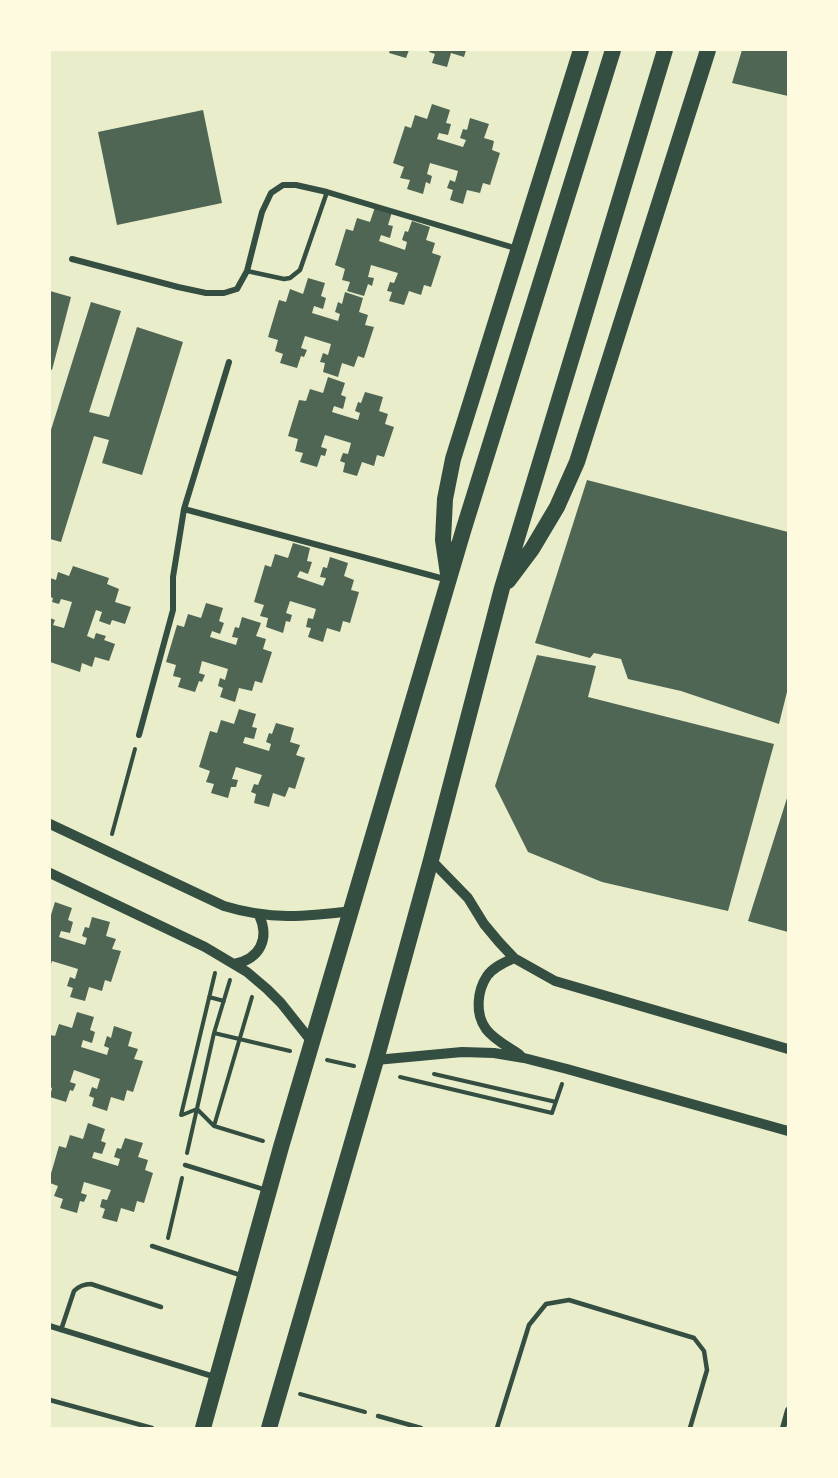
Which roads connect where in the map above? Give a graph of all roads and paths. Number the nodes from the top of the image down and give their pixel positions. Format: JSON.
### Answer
{"nodes":[{"id":1,"x":581,"y":50,"type":"edge"},
{"id":2,"x":613,"y":50,"type":"edge"},
{"id":3,"x":665,"y":50,"type":"edge"},
{"id":4,"x":708,"y":50,"type":"edge"},
{"id":5,"x":327,"y":192,"type":"junction"},
{"id":6,"x":519,"y":249,"type":"junction"},
{"id":7,"x":72,"y":259,"type":"dead end"},
{"id":8,"x":247,"y":271,"type":"junction"},
{"id":9,"x":229,"y":362,"type":"dead end"},
{"id":10,"x":184,"y":509,"type":"junction"},
{"id":11,"x":448,"y":580,"type":"junction"},
{"id":12,"x":502,"y":588,"type":"junction"},
{"id":13,"x":139,"y":735,"type":"joint"},
{"id":14,"x":50,"y":824,"type":"edge"},
{"id":15,"x":107,"y":852,"type":"junction"},
{"id":16,"x":431,"y":860,"type":"junction"},
{"id":17,"x":50,"y":873,"type":"edge"},
{"id":18,"x":351,"y":911,"type":"junction"},
{"id":19,"x":259,"y":915,"type":"junction"},
{"id":20,"x":219,"y":955,"type":"junction"},
{"id":21,"x":514,"y":958,"type":"junction"},
{"id":22,"x":234,"y":964,"type":"junction"},
{"id":23,"x":257,"y":980,"type":"junction"},
{"id":24,"x":209,"y":997,"type":"junction"},
{"id":25,"x":224,"y":1001,"type":"junction"},
{"id":26,"x":214,"y":1033,"type":"junction"},
{"id":27,"x":236,"y":1038,"type":"dead end"},
{"id":28,"x":312,"y":1042,"type":"junction"},
{"id":29,"x":789,"y":1049,"type":"edge"},
{"id":30,"x":525,"y":1058,"type":"junction"},
{"id":31,"x":376,"y":1060,"type":"junction"},
{"id":32,"x":567,"y":1069,"type":"junction"},
{"id":33,"x":432,"y":1073,"type":"dead end"},
{"id":34,"x":500,"y":1100,"type":"dead end"},
{"id":35,"x":556,"y":1102,"type":"junction"},
{"id":36,"x":197,"y":1109,"type":"junction"},
{"id":37,"x":214,"y":1126,"type":"junction"},
{"id":38,"x":789,"y":1131,"type":"edge"},
{"id":39,"x":281,"y":1147,"type":"junction"},
{"id":40,"x":185,"y":1165,"type":"dead end"},
{"id":41,"x":269,"y":1191,"type":"junction"},
{"id":42,"x":152,"y":1246,"type":"dead end"},
{"id":43,"x":245,"y":1276,"type":"junction"},
{"id":44,"x":161,"y":1307,"type":"dead end"},
{"id":45,"x":50,"y":1326,"type":"edge"},
{"id":46,"x":61,"y":1330,"type":"junction"},
{"id":47,"x":217,"y":1378,"type":"junction"},
{"id":48,"x":281,"y":1388,"type":"junction"},
{"id":49,"x":50,"y":1400,"type":"edge"},
{"id":50,"x":789,"y":1410,"type":"edge"},
{"id":51,"x":378,"y":1416,"type":"joint"},
{"id":52,"x":152,"y":1428,"type":"edge"},
{"id":53,"x":203,"y":1428,"type":"edge"},
{"id":54,"x":269,"y":1428,"type":"edge"},
{"id":55,"x":421,"y":1428,"type":"edge"},
{"id":56,"x":497,"y":1428,"type":"edge"},
{"id":57,"x":690,"y":1428,"type":"edge"},
{"id":58,"x":783,"y":1428,"type":"edge"}],
"edges":[{"from":1,"to":6,"type":"highway"},
{"from":2,"to":11,"type":"highway"},
{"from":3,"to":12,"type":"highway"},
{"from":4,"to":12,"type":"highway"},
{"from":5,"to":6,"type":"street"},
{"from":5,"to":8,"type":"lane"},
{"from":5,"to":8,"type":"street"},
{"from":6,"to":11,"type":"highway"},
{"from":7,"to":8,"type":"street"},
{"from":9,"to":10,"type":"street"},
{"from":10,"to":11,"type":"street"},
{"from":10,"to":13,"type":"street"},
{"from":11,"to":18,"type":"highway"},
{"from":12,"to":16,"type":"highway"},
{"from":13,"to":15,"type":"path"},
{"from":14,"to":15,"type":"street"},
{"from":15,"to":19,"type":"street"},
{"from":16,"to":21,"type":"street"},
{"from":16,"to":31,"type":"highway"},
{"from":17,"to":20,"type":"street"},
{"from":18,"to":19,"type":"street"},
{"from":18,"to":28,"type":"highway"},
{"from":19,"to":22,"type":"street"},
{"from":20,"to":22,"type":"street"},
{"from":20,"to":24,"type":"path"},
{"from":21,"to":29,"type":"street"},
{"from":21,"to":30,"type":"street"},
{"from":22,"to":23,"type":"street"},
{"from":22,"to":25,"type":"path"},
{"from":23,"to":28,"type":"street"},
{"from":23,"to":37,"type":"path"},
{"from":24,"to":25,"type":"path"},
{"from":24,"to":36,"type":"path"},
{"from":25,"to":26,"type":"path"},
{"from":26,"to":27,"type":"path"},
{"from":26,"to":36,"type":"path"},
{"from":28,"to":39,"type":"highway"},
{"from":30,"to":31,"type":"street"},
{"from":30,"to":32,"type":"street"},
{"from":31,"to":48,"type":"highway"},
{"from":32,"to":35,"type":"path"},
{"from":32,"to":38,"type":"street"},
{"from":33,"to":35,"type":"path"},
{"from":34,"to":35,"type":"path"},
{"from":36,"to":37,"type":"path"},
{"from":37,"to":39,"type":"path"},
{"from":39,"to":41,"type":"highway"},
{"from":40,"to":41,"type":"lane"},
{"from":41,"to":43,"type":"highway"},
{"from":42,"to":43,"type":"lane"},
{"from":43,"to":47,"type":"highway"},
{"from":44,"to":46,"type":"lane"},
{"from":45,"to":46,"type":"street"},
{"from":46,"to":47,"type":"street"},
{"from":47,"to":53,"type":"highway"},
{"from":48,"to":51,"type":"path"},
{"from":48,"to":54,"type":"highway"},
{"from":49,"to":52,"type":"lane"},
{"from":50,"to":58,"type":"street"},
{"from":51,"to":55,"type":"lane"},
{"from":56,"to":57,"type":"lane"}]}
